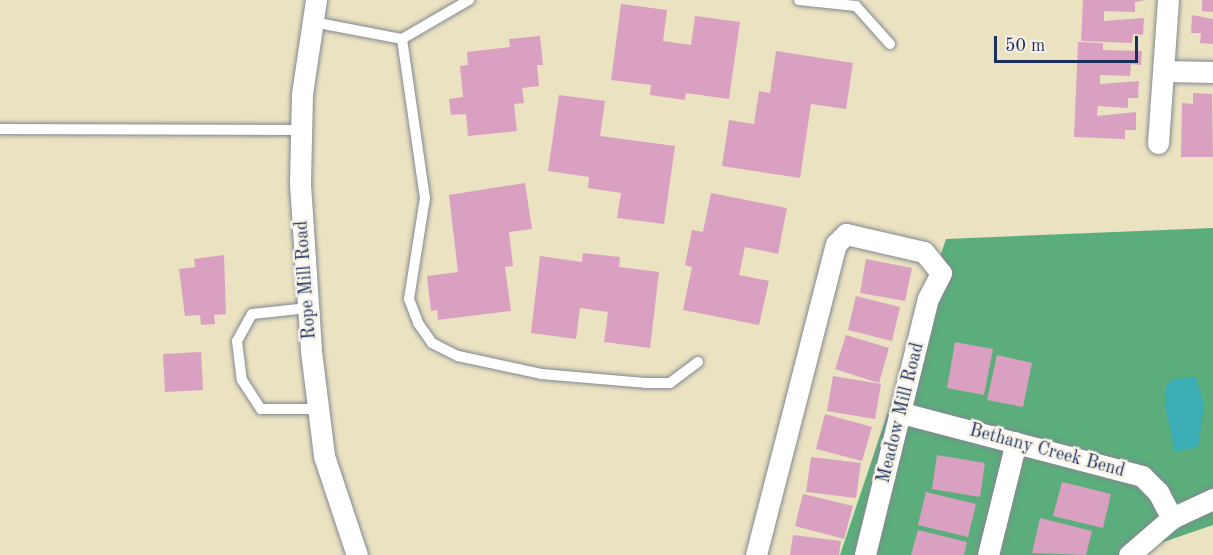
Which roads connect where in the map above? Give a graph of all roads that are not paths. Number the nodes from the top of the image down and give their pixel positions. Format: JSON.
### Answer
{"nodes":[{"id":1,"x":316,"y":0,"type":"edge"},
{"id":2,"x":470,"y":0,"type":"edge"},
{"id":3,"x":799,"y":0,"type":"edge"},
{"id":4,"x":1168,"y":0,"type":"edge"},
{"id":5,"x":313,"y":22,"type":"junction"},
{"id":6,"x":402,"y":39,"type":"junction"},
{"id":7,"x":890,"y":44,"type":"dead end"},
{"id":8,"x":1163,"y":71,"type":"junction"},
{"id":9,"x":1213,"y":72,"type":"edge"},
{"id":10,"x":0,"y":129,"type":"edge"},
{"id":11,"x":301,"y":130,"type":"junction"},
{"id":12,"x":1158,"y":143,"type":"dead end"},
{"id":13,"x":308,"y":308,"type":"junction"},
{"id":14,"x":698,"y":362,"type":"dead end"},
{"id":15,"x":316,"y":409,"type":"junction"},
{"id":16,"x":902,"y":413,"type":"junction"},
{"id":17,"x":1016,"y":442,"type":"junction"},
{"id":18,"x":1213,"y":500,"type":"edge"},
{"id":19,"x":1172,"y":518,"type":"junction"},
{"id":20,"x":357,"y":555,"type":"edge"},
{"id":21,"x":756,"y":555,"type":"edge"},
{"id":22,"x":865,"y":555,"type":"edge"},
{"id":23,"x":988,"y":555,"type":"edge"},
{"id":24,"x":1129,"y":555,"type":"edge"}],
"edges":[{"from":1,"to":5,"type":"street","name":"Rope Mill Road"},
{"from":2,"to":6,"type":"lane"},
{"from":3,"to":7,"type":"lane"},
{"from":4,"to":8,"type":"street"},
{"from":5,"to":6,"type":"lane"},
{"from":5,"to":11,"type":"street","name":"Rope Mill Road"},
{"from":6,"to":14,"type":"lane"},
{"from":8,"to":9,"type":"street"},
{"from":8,"to":12,"type":"street"},
{"from":10,"to":11,"type":"lane"},
{"from":11,"to":13,"type":"street","name":"Rope Mill Road"},
{"from":13,"to":15,"type":"street","name":"Rope Mill Road"},
{"from":13,"to":15,"type":"lane"},
{"from":15,"to":20,"type":"street","name":"Rope Mill Road"},
{"from":16,"to":17,"type":"street","name":"Bethany Creek Bend"},
{"from":16,"to":21,"type":"street","name":"Meadow Mill Road"},
{"from":16,"to":22,"type":"street","name":"Meadow Mill Road"},
{"from":17,"to":19,"type":"street","name":"Bethany Creek Bend"},
{"from":17,"to":23,"type":"street"},
{"from":18,"to":19,"type":"street"},
{"from":19,"to":24,"type":"street"}]}
